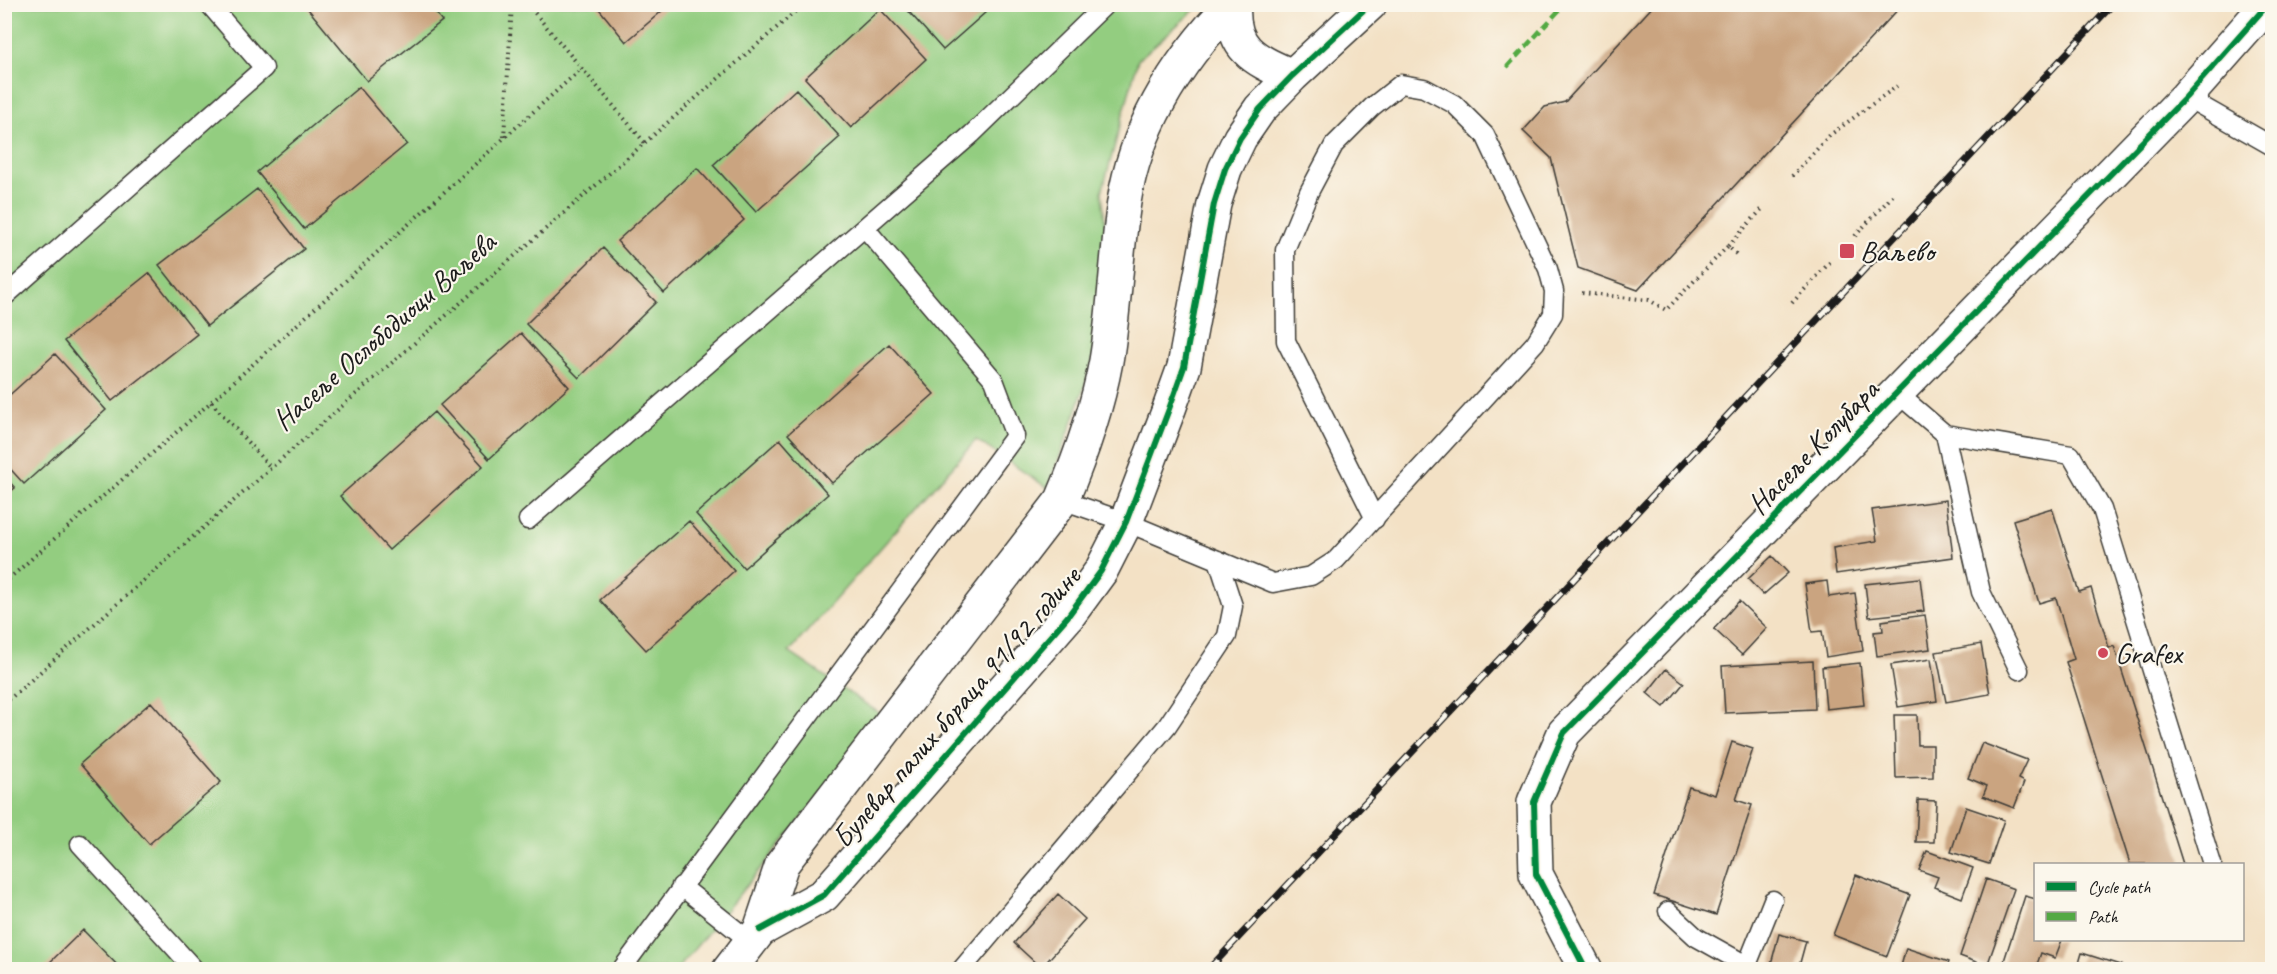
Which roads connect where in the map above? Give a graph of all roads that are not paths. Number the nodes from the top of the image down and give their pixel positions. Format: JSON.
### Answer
{"nodes":[{"id":1,"x":208,"y":4,"type":"edge"},
{"id":2,"x":1106,"y":4,"type":"edge"},
{"id":3,"x":1233,"y":4,"type":"edge"},
{"id":4,"x":1370,"y":4,"type":"edge"},
{"id":5,"x":2268,"y":4,"type":"edge"},
{"id":6,"x":1292,"y":76,"type":"junction"},
{"id":7,"x":2186,"y":97,"type":"junction"},
{"id":8,"x":2272,"y":146,"type":"edge"},
{"id":9,"x":865,"y":228,"type":"junction"},
{"id":10,"x":4,"y":297,"type":"edge"},
{"id":11,"x":1897,"y":393,"type":"junction"},
{"id":12,"x":1945,"y":434,"type":"junction"},
{"id":13,"x":1062,"y":500,"type":"junction"},
{"id":14,"x":1375,"y":519,"type":"junction"},
{"id":15,"x":528,"y":520,"type":"dead end"},
{"id":16,"x":1126,"y":522,"type":"junction"},
{"id":17,"x":1218,"y":560,"type":"junction"},
{"id":18,"x":2019,"y":670,"type":"dead end"},
{"id":19,"x":80,"y":844,"type":"dead end"},
{"id":20,"x":2212,"y":863,"type":"edge"},
{"id":21,"x":681,"y":886,"type":"junction"},
{"id":22,"x":1773,"y":900,"type":"dead end"},
{"id":23,"x":1668,"y":911,"type":"dead end"},
{"id":24,"x":756,"y":936,"type":"junction"},
{"id":25,"x":1747,"y":968,"type":"edge"},
{"id":26,"x":195,"y":969,"type":"edge"},
{"id":27,"x":621,"y":969,"type":"edge"},
{"id":28,"x":729,"y":969,"type":"edge"},
{"id":29,"x":961,"y":969,"type":"edge"},
{"id":30,"x":1586,"y":969,"type":"edge"}],
"edges":[{"from":1,"to":10,"type":"lane"},
{"from":2,"to":9,"type":"lane"},
{"from":3,"to":6,"type":"street"},
{"from":3,"to":13,"type":"street","name":"Булевар палих бораца 91/92 године"},
{"from":4,"to":6,"type":"street","name":"Булевар палих бораца 91/92 године"},
{"from":5,"to":7,"type":"street","name":"Насеље Колубара"},
{"from":6,"to":16,"type":"street","name":"Булевар палих бораца 91/92 године"},
{"from":7,"to":8,"type":"lane"},
{"from":7,"to":11,"type":"street","name":"Насеље Колубара"},
{"from":9,"to":15,"type":"lane"},
{"from":9,"to":21,"type":"lane"},
{"from":11,"to":12,"type":"lane"},
{"from":11,"to":30,"type":"street","name":"Насеље Колубара"},
{"from":12,"to":18,"type":"lane"},
{"from":12,"to":20,"type":"lane"},
{"from":13,"to":16,"type":"lane"},
{"from":13,"to":24,"type":"street","name":"Булевар палих бораца 91/92 године"},
{"from":14,"to":14,"type":"lane"},
{"from":14,"to":17,"type":"lane"},
{"from":16,"to":17,"type":"lane"},
{"from":16,"to":24,"type":"street","name":"Булевар палих бораца 91/92 године"},
{"from":17,"to":29,"type":"lane"},
{"from":19,"to":26,"type":"lane"},
{"from":21,"to":24,"type":"lane"},
{"from":21,"to":27,"type":"lane"},
{"from":22,"to":25,"type":"lane"},
{"from":23,"to":25,"type":"lane"},
{"from":24,"to":28,"type":"street","name":"Булевар палих бораца 91/92 године"}]}
